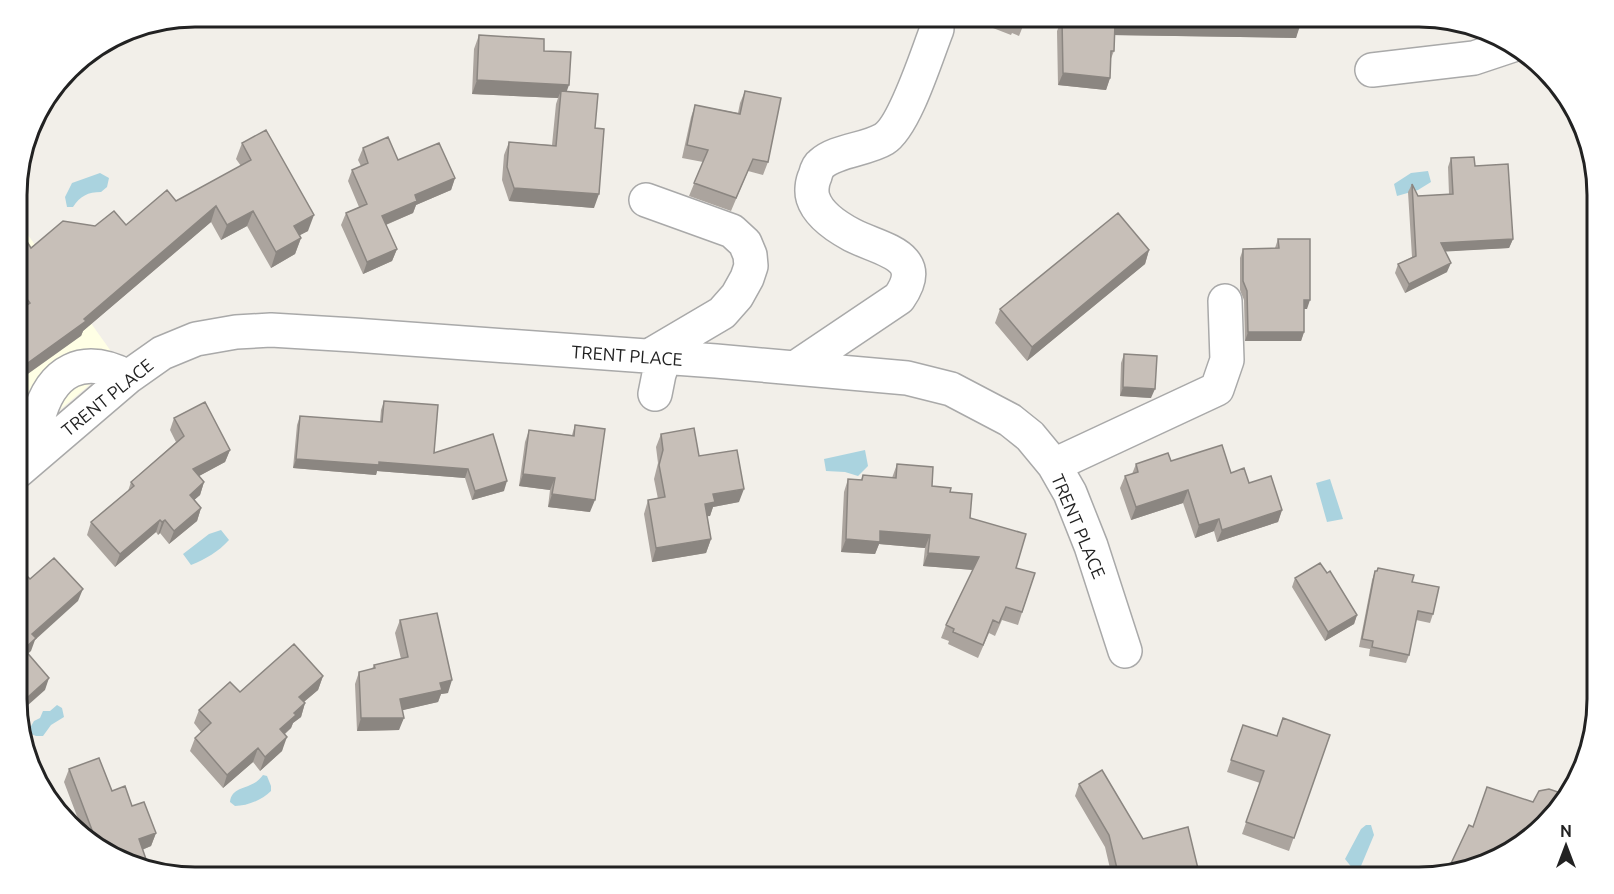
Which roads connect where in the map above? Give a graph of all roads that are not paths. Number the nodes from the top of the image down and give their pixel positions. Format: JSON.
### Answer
{"nodes":[{"id":1,"x":937,"y":29,"type":"dead end"},
{"id":2,"x":1501,"y":49,"type":"edge"},
{"id":3,"x":1372,"y":70,"type":"dead end"},
{"id":4,"x":646,"y":200,"type":"dead end"},
{"id":5,"x":1225,"y":301,"type":"dead end"},
{"id":6,"x":657,"y":357,"type":"junction"},
{"id":7,"x":795,"y":368,"type":"junction"},
{"id":8,"x":655,"y":394,"type":"dead end"},
{"id":9,"x":27,"y":462,"type":"edge"},
{"id":10,"x":1053,"y":465,"type":"junction"},
{"id":11,"x":1125,"y":651,"type":"dead end"}],
"edges":[{"from":1,"to":7,"type":"street"},
{"from":2,"to":3,"type":"street"},
{"from":4,"to":6,"type":"street"},
{"from":5,"to":10,"type":"street"},
{"from":6,"to":7,"type":"street","name":"TRENT PLACE"},
{"from":6,"to":8,"type":"street"},
{"from":6,"to":9,"type":"street","name":"TRENT PLACE"},
{"from":7,"to":10,"type":"street","name":"TRENT PLACE"},
{"from":10,"to":11,"type":"street","name":"TRENT PLACE"}]}
